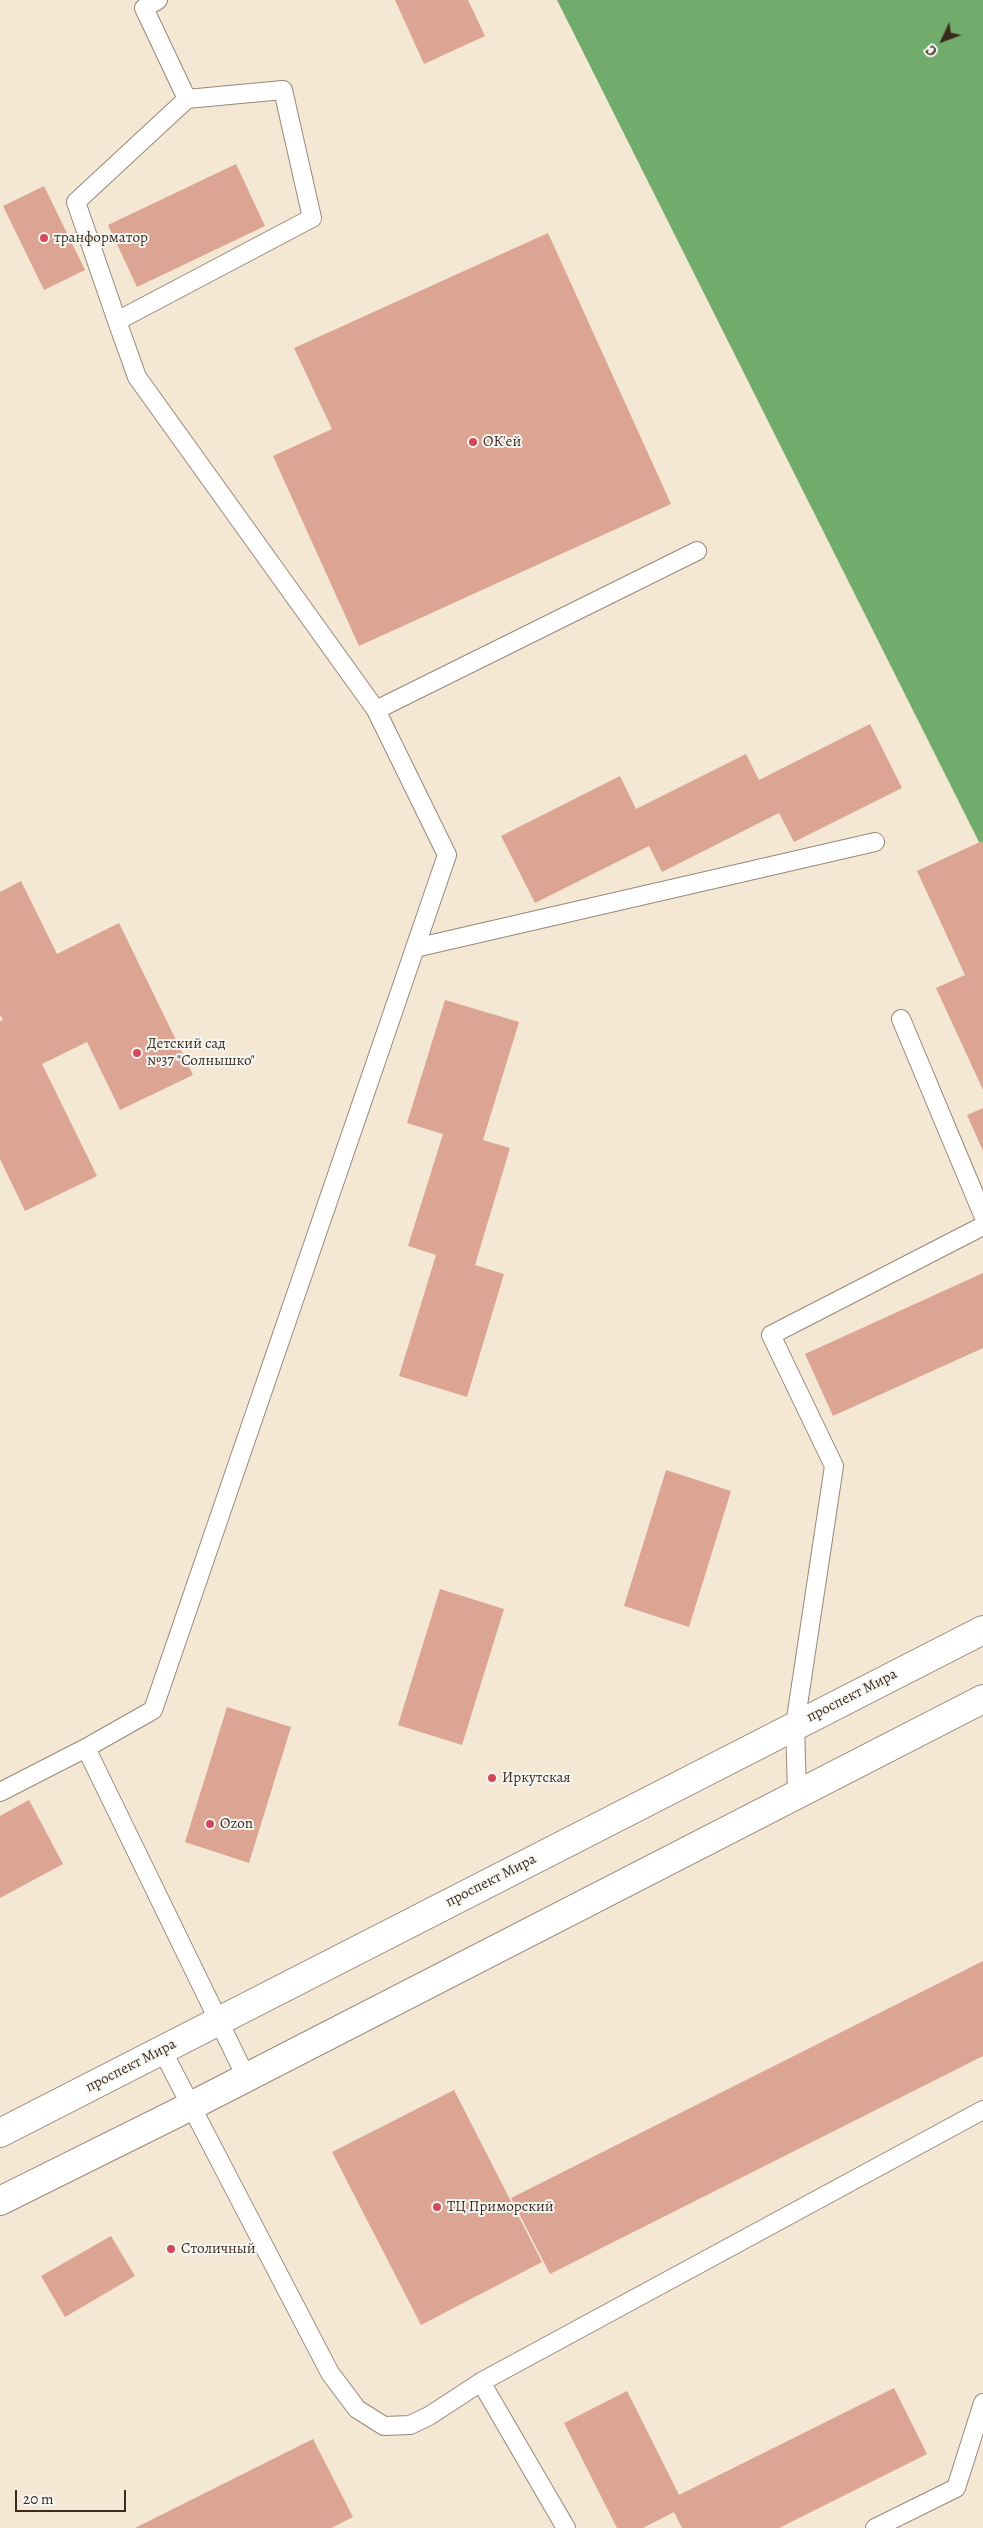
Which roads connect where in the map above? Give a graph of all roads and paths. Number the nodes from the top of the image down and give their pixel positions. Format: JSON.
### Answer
{"nodes":[{"id":1,"x":147,"y":3,"type":"edge"},
{"id":2,"x":186,"y":99,"type":"junction"},
{"id":3,"x":117,"y":321,"type":"junction"},
{"id":4,"x":697,"y":551,"type":"dead end"},
{"id":5,"x":376,"y":710,"type":"junction"},
{"id":6,"x":875,"y":842,"type":"dead end"},
{"id":7,"x":415,"y":948,"type":"junction"},
{"id":8,"x":901,"y":1019,"type":"dead end"},
{"id":9,"x":983,"y":1215,"type":"edge"},
{"id":10,"x":983,"y":1226,"type":"edge"},
{"id":11,"x":983,"y":1630,"type":"edge"},
{"id":12,"x":983,"y":1699,"type":"edge"},
{"id":13,"x":795,"y":1725,"type":"junction"},
{"id":14,"x":86,"y":1748,"type":"junction"},
{"id":15,"x":0,"y":1792,"type":"edge"},
{"id":16,"x":798,"y":1793,"type":"junction"},
{"id":17,"x":219,"y":2021,"type":"junction"},
{"id":18,"x":162,"y":2050,"type":"junction"},
{"id":19,"x":246,"y":2078,"type":"junction"},
{"id":20,"x":191,"y":2106,"type":"junction"},
{"id":21,"x":983,"y":2110,"type":"edge"},
{"id":22,"x":0,"y":2132,"type":"edge"},
{"id":23,"x":0,"y":2201,"type":"edge"},
{"id":24,"x":481,"y":2382,"type":"junction"},
{"id":25,"x":983,"y":2403,"type":"edge"},
{"id":26,"x":566,"y":2528,"type":"edge"},
{"id":27,"x":876,"y":2528,"type":"edge"}],
"edges":[{"from":1,"to":2,"type":"lane"},
{"from":2,"to":3,"type":"lane"},
{"from":2,"to":3,"type":"lane"},
{"from":3,"to":5,"type":"lane"},
{"from":4,"to":5,"type":"lane"},
{"from":5,"to":7,"type":"lane"},
{"from":6,"to":7,"type":"lane"},
{"from":7,"to":14,"type":"lane"},
{"from":8,"to":9,"type":"lane"},
{"from":10,"to":13,"type":"lane"},
{"from":11,"to":13,"type":"street","name":"проспект Мира"},
{"from":12,"to":16,"type":"street"},
{"from":13,"to":16,"type":"lane"},
{"from":13,"to":17,"type":"street","name":"проспект Мира"},
{"from":14,"to":15,"type":"lane"},
{"from":14,"to":17,"type":"lane"},
{"from":16,"to":19,"type":"street"},
{"from":17,"to":18,"type":"street","name":"проспект Мира"},
{"from":17,"to":19,"type":"lane"},
{"from":18,"to":20,"type":"lane"},
{"from":18,"to":22,"type":"street","name":"проспект Мира"},
{"from":19,"to":20,"type":"street"},
{"from":20,"to":23,"type":"street"},
{"from":20,"to":24,"type":"lane"},
{"from":21,"to":24,"type":"lane"},
{"from":24,"to":26,"type":"lane"},
{"from":25,"to":27,"type":"lane"}]}
